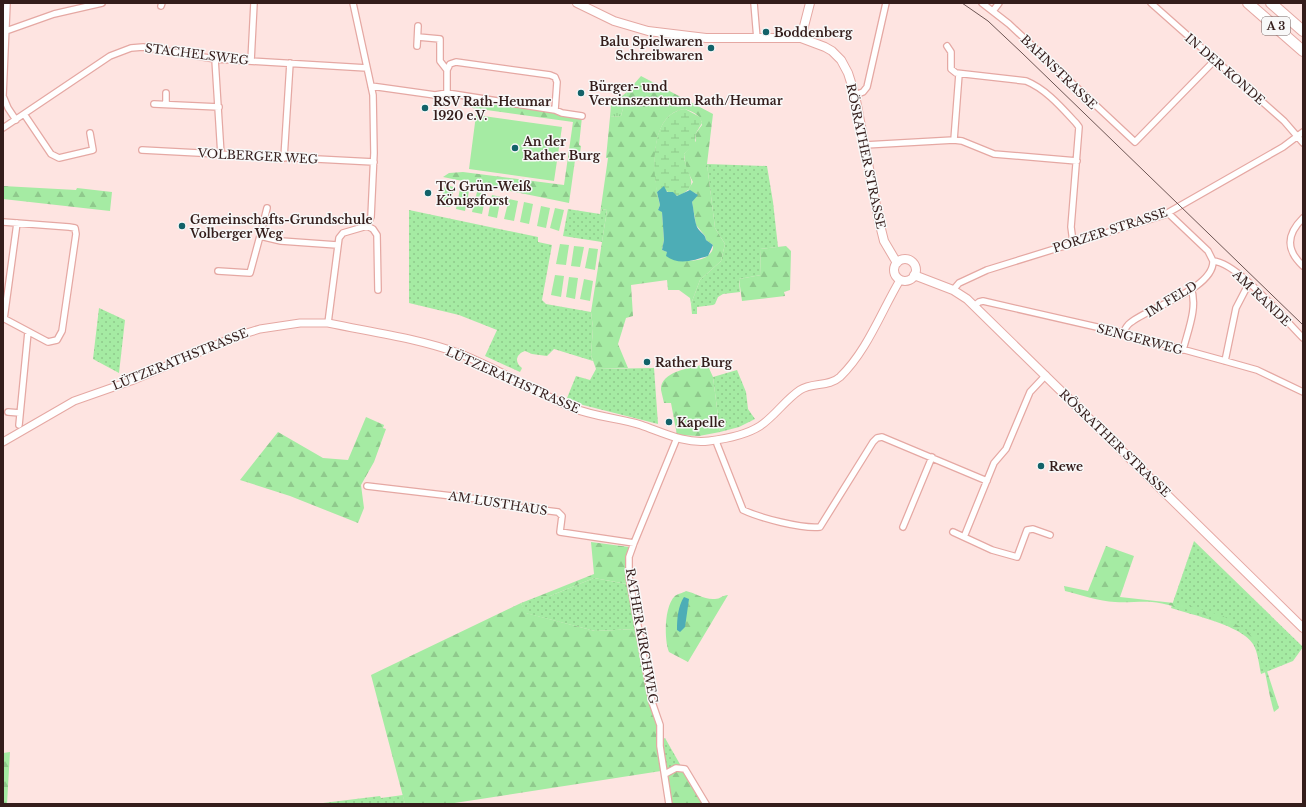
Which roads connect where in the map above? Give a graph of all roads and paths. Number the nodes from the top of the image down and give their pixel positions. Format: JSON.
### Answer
{"nodes":[{"id":1,"x":7,"y":3,"type":"edge"},
{"id":2,"x":102,"y":3,"type":"edge"},
{"id":3,"x":254,"y":3,"type":"edge"},
{"id":4,"x":354,"y":3,"type":"edge"},
{"id":5,"x":577,"y":3,"type":"edge"},
{"id":6,"x":754,"y":3,"type":"edge"},
{"id":7,"x":810,"y":3,"type":"edge"},
{"id":8,"x":886,"y":3,"type":"edge"},
{"id":9,"x":982,"y":3,"type":"edge"},
{"id":10,"x":999,"y":3,"type":"edge"},
{"id":11,"x":1151,"y":3,"type":"edge"},
{"id":12,"x":1248,"y":3,"type":"edge"},
{"id":13,"x":1271,"y":3,"type":"edge"},
{"id":14,"x":993,"y":11,"type":"junction"},
{"id":15,"x":418,"y":26,"type":"dead end"},
{"id":16,"x":6,"y":31,"type":"junction"},
{"id":17,"x":1303,"y":31,"type":"edge"},
{"id":18,"x":418,"y":37,"type":"junction"},
{"id":19,"x":801,"y":38,"type":"junction"},
{"id":20,"x":757,"y":39,"type":"junction"},
{"id":21,"x":417,"y":46,"type":"dead end"},
{"id":22,"x":947,"y":46,"type":"dead end"},
{"id":23,"x":1303,"y":51,"type":"edge"},
{"id":24,"x":215,"y":59,"type":"junction"},
{"id":25,"x":1215,"y":60,"type":"junction"},
{"id":26,"x":250,"y":61,"type":"junction"},
{"id":27,"x":290,"y":63,"type":"junction"},
{"id":28,"x":367,"y":68,"type":"junction"},
{"id":29,"x":447,"y":70,"type":"junction"},
{"id":30,"x":959,"y":74,"type":"junction"},
{"id":31,"x":371,"y":86,"type":"junction"},
{"id":32,"x":166,"y":93,"type":"dead end"},
{"id":33,"x":447,"y":93,"type":"junction"},
{"id":34,"x":856,"y":95,"type":"junction"},
{"id":35,"x":154,"y":104,"type":"dead end"},
{"id":36,"x":166,"y":104,"type":"junction"},
{"id":37,"x":219,"y":107,"type":"junction"},
{"id":38,"x":555,"y":110,"type":"junction"},
{"id":39,"x":24,"y":114,"type":"junction"},
{"id":40,"x":582,"y":116,"type":"dead end"},
{"id":41,"x":16,"y":120,"type":"junction"},
{"id":42,"x":3,"y":128,"type":"edge"},
{"id":43,"x":1303,"y":132,"type":"edge"},
{"id":44,"x":90,"y":133,"type":"dead end"},
{"id":45,"x":1298,"y":136,"type":"junction"},
{"id":46,"x":954,"y":140,"type":"junction"},
{"id":47,"x":1303,"y":143,"type":"edge"},
{"id":48,"x":865,"y":145,"type":"junction"},
{"id":49,"x":142,"y":150,"type":"dead end"},
{"id":50,"x":221,"y":155,"type":"junction"},
{"id":51,"x":284,"y":158,"type":"junction"},
{"id":52,"x":1077,"y":161,"type":"junction"},
{"id":53,"x":374,"y":162,"type":"junction"},
{"id":54,"x":267,"y":208,"type":"dead end"},
{"id":55,"x":1168,"y":213,"type":"junction"},
{"id":56,"x":1303,"y":218,"type":"edge"},
{"id":57,"x":3,"y":222,"type":"edge"},
{"id":58,"x":17,"y":223,"type":"junction"},
{"id":59,"x":367,"y":226,"type":"junction"},
{"id":60,"x":260,"y":236,"type":"junction"},
{"id":61,"x":1073,"y":242,"type":"junction"},
{"id":62,"x":336,"y":245,"type":"junction"},
{"id":63,"x":1213,"y":262,"type":"junction"},
{"id":64,"x":897,"y":263,"type":"junction"},
{"id":65,"x":1303,"y":266,"type":"edge"},
{"id":66,"x":218,"y":271,"type":"dead end"},
{"id":67,"x":914,"y":275,"type":"junction"},
{"id":68,"x":900,"y":280,"type":"junction"},
{"id":69,"x":1249,"y":283,"type":"junction"},
{"id":70,"x":1192,"y":288,"type":"junction"},
{"id":71,"x":378,"y":290,"type":"dead end"},
{"id":72,"x":954,"y":290,"type":"junction"},
{"id":73,"x":974,"y":306,"type":"junction"},
{"id":74,"x":4,"y":318,"type":"edge"},
{"id":75,"x":328,"y":323,"type":"junction"},
{"id":76,"x":28,"y":332,"type":"junction"},
{"id":77,"x":1123,"y":333,"type":"junction"},
{"id":78,"x":1303,"y":338,"type":"edge"},
{"id":79,"x":1183,"y":350,"type":"junction"},
{"id":80,"x":1225,"y":360,"type":"junction"},
{"id":81,"x":1046,"y":375,"type":"junction"},
{"id":82,"x":1303,"y":392,"type":"edge"},
{"id":83,"x":8,"y":412,"type":"dead end"},
{"id":84,"x":20,"y":413,"type":"junction"},
{"id":85,"x":19,"y":425,"type":"dead end"},
{"id":86,"x":677,"y":438,"type":"junction"},
{"id":87,"x":717,"y":440,"type":"junction"},
{"id":88,"x":3,"y":442,"type":"edge"},
{"id":89,"x":932,"y":457,"type":"junction"},
{"id":90,"x":987,"y":481,"type":"junction"},
{"id":91,"x":367,"y":486,"type":"dead end"},
{"id":92,"x":903,"y":527,"type":"dead end"},
{"id":93,"x":953,"y":532,"type":"dead end"},
{"id":94,"x":1050,"y":535,"type":"dead end"},
{"id":95,"x":964,"y":537,"type":"junction"},
{"id":96,"x":634,"y":543,"type":"junction"},
{"id":97,"x":1303,"y":628,"type":"edge"},
{"id":98,"x":665,"y":774,"type":"junction"},
{"id":99,"x":669,"y":804,"type":"edge"},
{"id":100,"x":706,"y":804,"type":"edge"}],
"edges":[{"from":1,"to":16,"type":"street"},
{"from":2,"to":16,"type":"street"},
{"from":3,"to":26,"type":"street"},
{"from":4,"to":28,"type":"street"},
{"from":5,"to":20,"type":"main road","name":"RÖSRATHER STRASSE"},
{"from":6,"to":20,"type":"street"},
{"from":7,"to":19,"type":"main road"},
{"from":8,"to":34,"type":"street"},
{"from":9,"to":14,"type":"street","name":"BAHNSTRASSE"},
{"from":10,"to":14,"type":"street"},
{"from":11,"to":25,"type":"street","name":"IN DER KONDE"},
{"from":12,"to":23,"type":"highway","number":"A 3"},
{"from":13,"to":17,"type":"highway","number":"A 3"},
{"from":14,"to":25,"type":"street","name":"BAHNSTRASSE"},
{"from":15,"to":18,"type":"street"},
{"from":16,"to":41,"type":"street"},
{"from":18,"to":21,"type":"street"},
{"from":18,"to":29,"type":"street"},
{"from":19,"to":20,"type":"main road","name":"RÖSRATHER STRASSE"},
{"from":19,"to":34,"type":"main road","name":"RÖSRATHER STRASSE"},
{"from":22,"to":30,"type":"street"},
{"from":24,"to":26,"type":"street","name":"STACHELSWEG"},
{"from":24,"to":37,"type":"street"},
{"from":24,"to":39,"type":"street","name":"STACHELSWEG"},
{"from":25,"to":45,"type":"street","name":"IN DER KONDE"},
{"from":26,"to":27,"type":"street","name":"STACHELSWEG"},
{"from":27,"to":28,"type":"street","name":"STACHELSWEG"},
{"from":27,"to":51,"type":"street"},
{"from":28,"to":31,"type":"street"},
{"from":29,"to":33,"type":"street"},
{"from":29,"to":38,"type":"street"},
{"from":30,"to":46,"type":"street"},
{"from":30,"to":52,"type":"street"},
{"from":31,"to":33,"type":"street"},
{"from":31,"to":53,"type":"street"},
{"from":32,"to":36,"type":"street"},
{"from":33,"to":38,"type":"street"},
{"from":34,"to":48,"type":"main road","name":"RÖSRATHER STRASSE"},
{"from":35,"to":36,"type":"street"},
{"from":36,"to":37,"type":"street"},
{"from":37,"to":50,"type":"street"},
{"from":38,"to":40,"type":"street"},
{"from":39,"to":41,"type":"street","name":"STACHELSWEG"},
{"from":39,"to":44,"type":"street"},
{"from":41,"to":42,"type":"street","name":"STACHELSWEG"},
{"from":43,"to":45,"type":"street","name":"PORZER STRASSE"},
{"from":45,"to":47,"type":"street","name":"IN DER KONDE"},
{"from":45,"to":55,"type":"street","name":"PORZER STRASSE"},
{"from":46,"to":48,"type":"street"},
{"from":46,"to":52,"type":"street"},
{"from":48,"to":64,"type":"main road","name":"RÖSRATHER STRASSE"},
{"from":49,"to":50,"type":"street","name":"VOLBERGER WEG"},
{"from":50,"to":51,"type":"street","name":"VOLBERGER WEG"},
{"from":51,"to":53,"type":"street","name":"VOLBERGER WEG"},
{"from":52,"to":61,"type":"street"},
{"from":53,"to":59,"type":"street"},
{"from":54,"to":60,"type":"street"},
{"from":55,"to":61,"type":"street","name":"PORZER STRASSE"},
{"from":55,"to":63,"type":"street"},
{"from":56,"to":65,"type":"street"},
{"from":57,"to":58,"type":"street"},
{"from":58,"to":74,"type":"street"},
{"from":58,"to":76,"type":"street"},
{"from":59,"to":62,"type":"street"},
{"from":59,"to":71,"type":"street"},
{"from":60,"to":62,"type":"street"},
{"from":60,"to":66,"type":"street"},
{"from":61,"to":72,"type":"street","name":"PORZER STRASSE"},
{"from":62,"to":75,"type":"street"},
{"from":63,"to":69,"type":"street","name":"AM RANDE"},
{"from":63,"to":70,"type":"street","name":"IM FELD"},
{"from":64,"to":67,"type":"main road"},
{"from":64,"to":68,"type":"main road"},
{"from":67,"to":68,"type":"main road"},
{"from":67,"to":72,"type":"main road","name":"RÖSRATHER STRASSE"},
{"from":68,"to":87,"type":"street","name":"LÜTZERATHSTRASSE"},
{"from":69,"to":78,"type":"street","name":"AM RANDE"},
{"from":69,"to":80,"type":"street"},
{"from":70,"to":77,"type":"street","name":"IM FELD"},
{"from":70,"to":79,"type":"street"},
{"from":72,"to":73,"type":"main road","name":"RÖSRATHER STRASSE"},
{"from":73,"to":77,"type":"street","name":"SENGERWEG"},
{"from":73,"to":81,"type":"main road","name":"RÖSRATHER STRASSE"},
{"from":74,"to":76,"type":"street"},
{"from":75,"to":86,"type":"street","name":"LÜTZERATHSTRASSE"},
{"from":75,"to":88,"type":"street","name":"LÜTZERATHSTRASSE"},
{"from":76,"to":84,"type":"street"},
{"from":77,"to":79,"type":"street","name":"SENGERWEG"},
{"from":79,"to":80,"type":"street","name":"SENGERWEG"},
{"from":80,"to":82,"type":"street","name":"SENGERWEG"},
{"from":81,"to":90,"type":"street"},
{"from":81,"to":97,"type":"main road","name":"RÖSRATHER STRASSE"},
{"from":83,"to":84,"type":"street"},
{"from":84,"to":85,"type":"street"},
{"from":86,"to":87,"type":"street","name":"LÜTZERATHSTRASSE"},
{"from":86,"to":96,"type":"street","name":"RATHER KIRCHWEG"},
{"from":87,"to":89,"type":"street"},
{"from":89,"to":90,"type":"street"},
{"from":89,"to":92,"type":"street"},
{"from":90,"to":95,"type":"street"},
{"from":91,"to":96,"type":"street","name":"AM LUSTHAUS"},
{"from":93,"to":95,"type":"street"},
{"from":94,"to":95,"type":"street"},
{"from":96,"to":98,"type":"street","name":"RATHER KIRCHWEG"},
{"from":98,"to":99,"type":"street","name":"RATHER KIRCHWEG"},
{"from":98,"to":100,"type":"street"}]}
